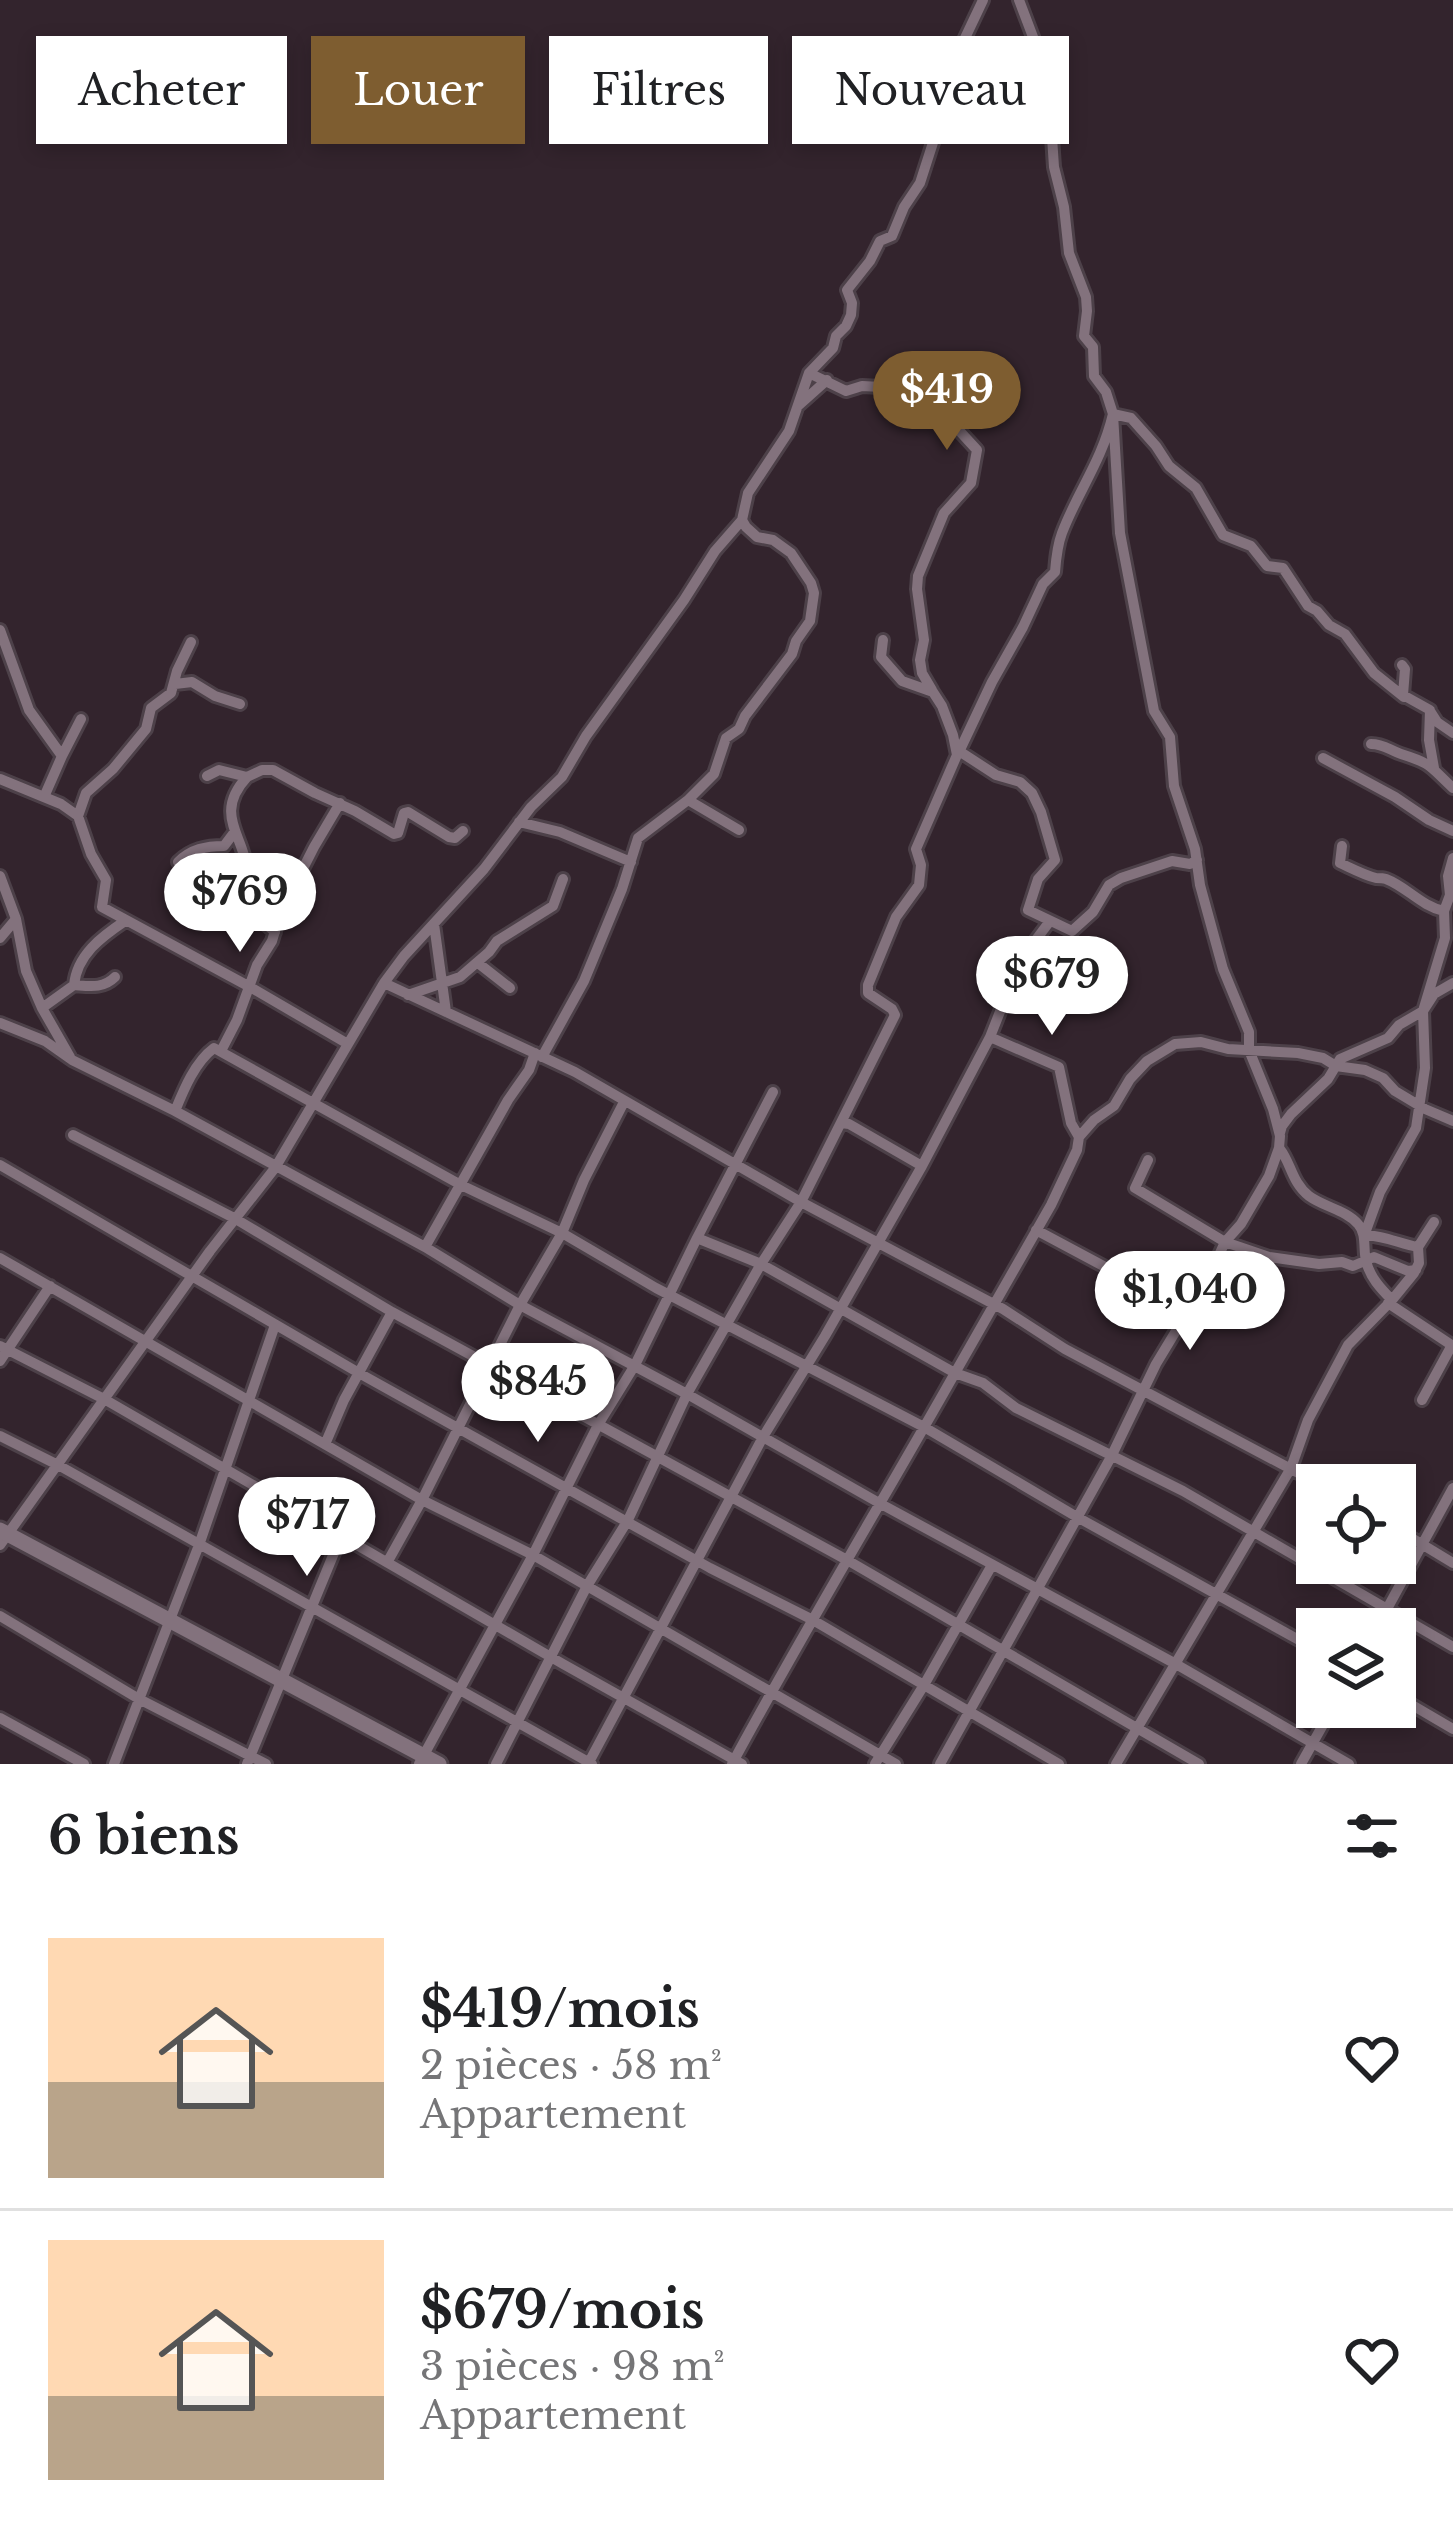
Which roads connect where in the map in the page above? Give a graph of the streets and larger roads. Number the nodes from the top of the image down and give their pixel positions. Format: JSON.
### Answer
{"nodes":[{"id":1,"x":983,"y":0,"type":"edge"},
{"id":2,"x":1019,"y":0,"type":"edge"},
{"id":3,"x":814,"y":369,"type":"junction"},
{"id":4,"x":827,"y":380,"type":"junction"},
{"id":5,"x":799,"y":405,"type":"junction"},
{"id":6,"x":1113,"y":414,"type":"junction"},
{"id":7,"x":742,"y":520,"type":"junction"},
{"id":8,"x":0,"y":630,"type":"edge"},
{"id":9,"x":883,"y":640,"type":"dead end"},
{"id":10,"x":191,"y":642,"type":"dead end"},
{"id":11,"x":1402,"y":665,"type":"dead end"},
{"id":12,"x":175,"y":684,"type":"junction"},
{"id":13,"x":933,"y":692,"type":"junction"},
{"id":14,"x":1404,"y":697,"type":"junction"},
{"id":15,"x":240,"y":704,"type":"dead end"},
{"id":16,"x":1430,"y":710,"type":"junction"},
{"id":17,"x":81,"y":719,"type":"dead end"},
{"id":18,"x":1453,"y":733,"type":"edge"},
{"id":19,"x":1371,"y":744,"type":"dead end"},
{"id":20,"x":958,"y":753,"type":"junction"},
{"id":21,"x":62,"y":756,"type":"junction"},
{"id":22,"x":1323,"y":758,"type":"dead end"},
{"id":23,"x":1434,"y":768,"type":"junction"},
{"id":24,"x":207,"y":776,"type":"dead end"},
{"id":25,"x":247,"y":777,"type":"junction"},
{"id":26,"x":0,"y":779,"type":"edge"},
{"id":27,"x":1453,"y":788,"type":"edge"},
{"id":28,"x":44,"y":796,"type":"junction"},
{"id":29,"x":688,"y":800,"type":"junction"},
{"id":30,"x":340,"y":803,"type":"junction"},
{"id":31,"x":78,"y":816,"type":"junction"},
{"id":32,"x":520,"y":822,"type":"junction"},
{"id":33,"x":739,"y":830,"type":"dead end"},
{"id":34,"x":463,"y":831,"type":"dead end"},
{"id":35,"x":1453,"y":831,"type":"edge"},
{"id":36,"x":233,"y":834,"type":"junction"},
{"id":37,"x":1342,"y":847,"type":"dead end"},
{"id":38,"x":1453,"y":858,"type":"edge"},
{"id":39,"x":1196,"y":860,"type":"junction"},
{"id":40,"x":178,"y":862,"type":"dead end"},
{"id":41,"x":632,"y":862,"type":"junction"},
{"id":42,"x":0,"y":877,"type":"edge"},
{"id":43,"x":563,"y":879,"type":"dead end"},
{"id":44,"x":241,"y":887,"type":"junction"},
{"id":45,"x":1444,"y":911,"type":"junction"},
{"id":46,"x":16,"y":920,"type":"junction"},
{"id":47,"x":125,"y":921,"type":"junction"},
{"id":48,"x":227,"y":921,"type":"dead end"},
{"id":49,"x":1050,"y":921,"type":"junction"},
{"id":50,"x":434,"y":924,"type":"junction"},
{"id":51,"x":1449,"y":926,"type":"edge"},
{"id":52,"x":275,"y":932,"type":"junction"},
{"id":53,"x":0,"y":938,"type":"edge"},
{"id":54,"x":478,"y":963,"type":"junction"},
{"id":55,"x":115,"y":977,"type":"dead end"},
{"id":56,"x":384,"y":983,"type":"junction"},
{"id":57,"x":440,"y":983,"type":"junction"},
{"id":58,"x":1453,"y":983,"type":"edge"},
{"id":59,"x":74,"y":985,"type":"junction"},
{"id":60,"x":250,"y":987,"type":"junction"},
{"id":61,"x":510,"y":988,"type":"dead end"},
{"id":62,"x":408,"y":995,"type":"junction"},
{"id":63,"x":42,"y":1008,"type":"junction"},
{"id":64,"x":1423,"y":1011,"type":"junction"},
{"id":65,"x":446,"y":1012,"type":"junction"},
{"id":66,"x":0,"y":1023,"type":"edge"},
{"id":67,"x":990,"y":1037,"type":"junction"},
{"id":68,"x":348,"y":1044,"type":"junction"},
{"id":69,"x":1250,"y":1049,"type":"junction"},
{"id":70,"x":221,"y":1052,"type":"junction"},
{"id":71,"x":538,"y":1055,"type":"junction"},
{"id":72,"x":71,"y":1060,"type":"junction"},
{"id":73,"x":1334,"y":1062,"type":"junction"},
{"id":74,"x":772,"y":1092,"type":"dead end"},
{"id":75,"x":183,"y":1093,"type":"junction"},
{"id":76,"x":624,"y":1102,"type":"junction"},
{"id":77,"x":314,"y":1103,"type":"junction"},
{"id":78,"x":1418,"y":1103,"type":"junction"},
{"id":79,"x":175,"y":1112,"type":"junction"},
{"id":80,"x":1453,"y":1121,"type":"edge"},
{"id":81,"x":842,"y":1123,"type":"junction"},
{"id":82,"x":202,"y":1126,"type":"junction"},
{"id":83,"x":73,"y":1135,"type":"dead end"},
{"id":84,"x":1078,"y":1137,"type":"junction"},
{"id":85,"x":1280,"y":1142,"type":"junction"},
{"id":86,"x":1148,"y":1160,"type":"dead end"},
{"id":87,"x":735,"y":1163,"type":"junction"},
{"id":88,"x":0,"y":1165,"type":"edge"},
{"id":89,"x":922,"y":1166,"type":"junction"},
{"id":90,"x":275,"y":1168,"type":"junction"},
{"id":91,"x":461,"y":1185,"type":"junction"},
{"id":92,"x":801,"y":1202,"type":"junction"},
{"id":93,"x":234,"y":1218,"type":"junction"},
{"id":94,"x":1434,"y":1222,"type":"dead end"},
{"id":95,"x":1036,"y":1230,"type":"junction"},
{"id":96,"x":562,"y":1234,"type":"junction"},
{"id":97,"x":1364,"y":1236,"type":"junction"},
{"id":98,"x":697,"y":1238,"type":"junction"},
{"id":99,"x":1226,"y":1241,"type":"junction"},
{"id":100,"x":878,"y":1244,"type":"junction"},
{"id":101,"x":1418,"y":1246,"type":"junction"},
{"id":102,"x":425,"y":1247,"type":"junction"},
{"id":103,"x":0,"y":1258,"type":"edge"},
{"id":104,"x":1366,"y":1260,"type":"junction"},
{"id":105,"x":761,"y":1264,"type":"junction"},
{"id":106,"x":1412,"y":1272,"type":"junction"},
{"id":107,"x":191,"y":1277,"type":"junction"},
{"id":108,"x":50,"y":1286,"type":"junction"},
{"id":109,"x":670,"y":1295,"type":"junction"},
{"id":110,"x":1390,"y":1302,"type":"junction"},
{"id":111,"x":520,"y":1305,"type":"junction"},
{"id":112,"x":995,"y":1306,"type":"junction"},
{"id":113,"x":839,"y":1309,"type":"junction"},
{"id":114,"x":392,"y":1312,"type":"junction"},
{"id":115,"x":1185,"y":1316,"type":"junction"},
{"id":116,"x":275,"y":1325,"type":"junction"},
{"id":117,"x":727,"y":1326,"type":"junction"},
{"id":118,"x":146,"y":1343,"type":"junction"},
{"id":119,"x":1453,"y":1346,"type":"edge"},
{"id":120,"x":3,"y":1352,"type":"edge"},
{"id":121,"x":489,"y":1365,"type":"junction"},
{"id":122,"x":635,"y":1365,"type":"junction"},
{"id":123,"x":806,"y":1368,"type":"junction"},
{"id":124,"x":359,"y":1372,"type":"junction"},
{"id":125,"x":955,"y":1372,"type":"junction"},
{"id":126,"x":1145,"y":1390,"type":"junction"},
{"id":127,"x":687,"y":1394,"type":"junction"},
{"id":128,"x":104,"y":1399,"type":"junction"},
{"id":129,"x":1421,"y":1400,"type":"dead end"},
{"id":130,"x":248,"y":1402,"type":"junction"},
{"id":131,"x":598,"y":1425,"type":"junction"},
{"id":132,"x":458,"y":1426,"type":"junction"},
{"id":133,"x":924,"y":1427,"type":"junction"},
{"id":134,"x":0,"y":1436,"type":"edge"},
{"id":135,"x":763,"y":1437,"type":"junction"},
{"id":136,"x":326,"y":1442,"type":"junction"},
{"id":137,"x":1111,"y":1457,"type":"junction"},
{"id":138,"x":657,"y":1458,"type":"junction"},
{"id":139,"x":58,"y":1465,"type":"junction"},
{"id":140,"x":1291,"y":1468,"type":"junction"},
{"id":141,"x":223,"y":1470,"type":"junction"},
{"id":142,"x":1296,"y":1471,"type":"edge"},
{"id":143,"x":567,"y":1486,"type":"junction"},
{"id":144,"x":1453,"y":1488,"type":"edge"},
{"id":145,"x":730,"y":1498,"type":"junction"},
{"id":146,"x":422,"y":1500,"type":"junction"},
{"id":147,"x":881,"y":1504,"type":"junction"},
{"id":148,"x":1077,"y":1517,"type":"junction"},
{"id":149,"x":628,"y":1520,"type":"junction"},
{"id":150,"x":1252,"y":1532,"type":"junction"},
{"id":151,"x":2,"y":1536,"type":"edge"},
{"id":152,"x":341,"y":1536,"type":"junction"},
{"id":153,"x":1416,"y":1540,"type":"edge"},
{"id":154,"x":1421,"y":1543,"type":"junction"},
{"id":155,"x":199,"y":1545,"type":"junction"},
{"id":156,"x":533,"y":1555,"type":"junction"},
{"id":157,"x":697,"y":1560,"type":"junction"},
{"id":158,"x":847,"y":1560,"type":"junction"},
{"id":159,"x":388,"y":1561,"type":"junction"},
{"id":160,"x":1453,"y":1563,"type":"edge"},
{"id":161,"x":992,"y":1564,"type":"junction"},
{"id":162,"x":586,"y":1586,"type":"junction"},
{"id":163,"x":1037,"y":1589,"type":"junction"},
{"id":164,"x":1215,"y":1594,"type":"junction"},
{"id":165,"x":311,"y":1608,"type":"junction"},
{"id":166,"x":1385,"y":1608,"type":"edge"},
{"id":167,"x":1388,"y":1608,"type":"edge"},
{"id":168,"x":0,"y":1616,"type":"edge"},
{"id":169,"x":811,"y":1619,"type":"junction"},
{"id":170,"x":170,"y":1622,"type":"junction"},
{"id":171,"x":495,"y":1624,"type":"junction"},
{"id":172,"x":957,"y":1626,"type":"junction"},
{"id":173,"x":1416,"y":1626,"type":"edge"},
{"id":174,"x":659,"y":1629,"type":"junction"},
{"id":175,"x":1296,"y":1638,"type":"edge"},
{"id":176,"x":1453,"y":1647,"type":"edge"},
{"id":177,"x":1002,"y":1652,"type":"junction"},
{"id":178,"x":551,"y":1656,"type":"junction"},
{"id":179,"x":1174,"y":1663,"type":"junction"},
{"id":180,"x":282,"y":1682,"type":"junction"},
{"id":181,"x":924,"y":1685,"type":"junction"},
{"id":182,"x":459,"y":1692,"type":"junction"},
{"id":183,"x":770,"y":1693,"type":"junction"},
{"id":184,"x":622,"y":1696,"type":"junction"},
{"id":185,"x":139,"y":1699,"type":"junction"},
{"id":186,"x":1416,"y":1707,"type":"edge"},
{"id":187,"x":969,"y":1711,"type":"junction"},
{"id":188,"x":0,"y":1718,"type":"edge"},
{"id":189,"x":518,"y":1723,"type":"junction"},
{"id":190,"x":1137,"y":1727,"type":"junction"},
{"id":191,"x":1322,"y":1728,"type":"edge"},
{"id":192,"x":1453,"y":1729,"type":"edge"},
{"id":193,"x":1313,"y":1744,"type":"junction"},
{"id":194,"x":249,"y":1760,"type":"edge"},
{"id":195,"x":877,"y":1760,"type":"edge"},
{"id":196,"x":427,"y":1761,"type":"edge"},
{"id":197,"x":736,"y":1762,"type":"edge"},
{"id":198,"x":84,"y":1764,"type":"edge"},
{"id":199,"x":113,"y":1764,"type":"edge"},
{"id":200,"x":266,"y":1764,"type":"edge"},
{"id":201,"x":496,"y":1764,"type":"edge"},
{"id":202,"x":589,"y":1764,"type":"edge"},
{"id":203,"x":896,"y":1764,"type":"edge"},
{"id":204,"x":940,"y":1764,"type":"edge"},
{"id":205,"x":1059,"y":1764,"type":"edge"},
{"id":206,"x":1116,"y":1764,"type":"edge"},
{"id":207,"x":1199,"y":1764,"type":"edge"},
{"id":208,"x":1301,"y":1764,"type":"edge"},
{"id":209,"x":1348,"y":1764,"type":"edge"}],
"edges":[{"from":1,"to":3,"type":"street"},
{"from":2,"to":6,"type":"street"},
{"from":3,"to":4,"type":"street"},
{"from":3,"to":5,"type":"street"},
{"from":4,"to":5,"type":"street"},
{"from":4,"to":13,"type":"street"},
{"from":5,"to":7,"type":"street"},
{"from":6,"to":14,"type":"street"},
{"from":6,"to":20,"type":"street"},
{"from":6,"to":39,"type":"street"},
{"from":7,"to":29,"type":"street"},
{"from":7,"to":32,"type":"street"},
{"from":8,"to":21,"type":"street"},
{"from":9,"to":13,"type":"street"},
{"from":10,"to":12,"type":"street"},
{"from":11,"to":14,"type":"street"},
{"from":12,"to":15,"type":"street"},
{"from":12,"to":31,"type":"street"},
{"from":13,"to":20,"type":"street"},
{"from":14,"to":16,"type":"street"},
{"from":16,"to":18,"type":"street"},
{"from":16,"to":23,"type":"street"},
{"from":17,"to":21,"type":"street"},
{"from":19,"to":23,"type":"street"},
{"from":20,"to":49,"type":"street"},
{"from":20,"to":81,"type":"street"},
{"from":21,"to":28,"type":"street"},
{"from":22,"to":35,"type":"street"},
{"from":23,"to":27,"type":"street"},
{"from":24,"to":25,"type":"street"},
{"from":25,"to":30,"type":"street"},
{"from":25,"to":36,"type":"street"},
{"from":26,"to":28,"type":"street"},
{"from":28,"to":31,"type":"street"},
{"from":29,"to":33,"type":"street"},
{"from":29,"to":41,"type":"street"},
{"from":30,"to":34,"type":"street"},
{"from":30,"to":52,"type":"street"},
{"from":31,"to":47,"type":"street"},
{"from":32,"to":41,"type":"street"},
{"from":32,"to":50,"type":"street"},
{"from":36,"to":40,"type":"street"},
{"from":36,"to":44,"type":"street"},
{"from":37,"to":45,"type":"street"},
{"from":38,"to":45,"type":"street"},
{"from":39,"to":49,"type":"street"},
{"from":39,"to":69,"type":"street"},
{"from":41,"to":71,"type":"street"},
{"from":42,"to":46,"type":"street"},
{"from":43,"to":54,"type":"street"},
{"from":44,"to":48,"type":"street"},
{"from":44,"to":52,"type":"street"},
{"from":45,"to":51,"type":"street"},
{"from":46,"to":53,"type":"street"},
{"from":46,"to":63,"type":"street"},
{"from":47,"to":59,"type":"street"},
{"from":47,"to":60,"type":"street"},
{"from":49,"to":67,"type":"street"},
{"from":50,"to":56,"type":"street"},
{"from":50,"to":57,"type":"street"},
{"from":51,"to":64,"type":"street"},
{"from":52,"to":60,"type":"street"},
{"from":54,"to":57,"type":"street"},
{"from":54,"to":61,"type":"street"},
{"from":55,"to":59,"type":"street"},
{"from":56,"to":62,"type":"street"},
{"from":56,"to":68,"type":"street"},
{"from":57,"to":62,"type":"street"},
{"from":57,"to":65,"type":"street"},
{"from":58,"to":64,"type":"street"},
{"from":59,"to":63,"type":"street"},
{"from":60,"to":68,"type":"street"},
{"from":60,"to":70,"type":"street"},
{"from":62,"to":65,"type":"street"},
{"from":63,"to":72,"type":"street"},
{"from":64,"to":73,"type":"street"},
{"from":64,"to":78,"type":"street"},
{"from":65,"to":71,"type":"street"},
{"from":66,"to":72,"type":"street"},
{"from":67,"to":84,"type":"street"},
{"from":67,"to":89,"type":"street"},
{"from":68,"to":77,"type":"street"},
{"from":69,"to":73,"type":"street"},
{"from":69,"to":84,"type":"street"},
{"from":69,"to":85,"type":"street"},
{"from":70,"to":75,"type":"street"},
{"from":70,"to":77,"type":"street"},
{"from":71,"to":76,"type":"street"},
{"from":71,"to":91,"type":"street"},
{"from":72,"to":79,"type":"street"},
{"from":73,"to":78,"type":"street"},
{"from":73,"to":85,"type":"street"},
{"from":74,"to":87,"type":"street"},
{"from":75,"to":79,"type":"street"},
{"from":75,"to":82,"type":"street"},
{"from":76,"to":87,"type":"street"},
{"from":76,"to":96,"type":"street"},
{"from":77,"to":90,"type":"street"},
{"from":77,"to":91,"type":"street"},
{"from":78,"to":80,"type":"street"},
{"from":78,"to":97,"type":"street"},
{"from":79,"to":82,"type":"street"},
{"from":81,"to":89,"type":"street"},
{"from":81,"to":92,"type":"street"},
{"from":82,"to":90,"type":"street"},
{"from":83,"to":93,"type":"street"},
{"from":84,"to":95,"type":"street"},
{"from":85,"to":97,"type":"street"},
{"from":85,"to":99,"type":"street"},
{"from":86,"to":99,"type":"street"},
{"from":87,"to":92,"type":"street"},
{"from":87,"to":98,"type":"street"},
{"from":88,"to":107,"type":"street"},
{"from":89,"to":100,"type":"street"},
{"from":90,"to":93,"type":"street"},
{"from":90,"to":102,"type":"street"},
{"from":91,"to":96,"type":"street"},
{"from":91,"to":102,"type":"street"},
{"from":92,"to":100,"type":"street"},
{"from":92,"to":105,"type":"street"},
{"from":93,"to":107,"type":"street"},
{"from":93,"to":114,"type":"street"},
{"from":94,"to":101,"type":"street"},
{"from":95,"to":112,"type":"street"},
{"from":95,"to":115,"type":"street"},
{"from":96,"to":109,"type":"street"},
{"from":96,"to":111,"type":"street"},
{"from":97,"to":101,"type":"street"},
{"from":97,"to":104,"type":"street"},
{"from":98,"to":105,"type":"street"},
{"from":98,"to":109,"type":"street"},
{"from":99,"to":104,"type":"street"},
{"from":99,"to":115,"type":"street"},
{"from":100,"to":112,"type":"street"},
{"from":100,"to":113,"type":"street"},
{"from":101,"to":106,"type":"street"},
{"from":102,"to":111,"type":"street"},
{"from":103,"to":108,"type":"street"},
{"from":104,"to":106,"type":"street"},
{"from":104,"to":110,"type":"street"},
{"from":105,"to":113,"type":"street"},
{"from":105,"to":117,"type":"street"},
{"from":106,"to":110,"type":"street"},
{"from":107,"to":116,"type":"street"},
{"from":107,"to":118,"type":"street"},
{"from":108,"to":118,"type":"street"},
{"from":108,"to":120,"type":"street"},
{"from":109,"to":117,"type":"street"},
{"from":109,"to":122,"type":"street"},
{"from":110,"to":119,"type":"street"},
{"from":110,"to":140,"type":"street"},
{"from":111,"to":121,"type":"street"},
{"from":111,"to":122,"type":"street"},
{"from":112,"to":125,"type":"street"},
{"from":112,"to":126,"type":"street"},
{"from":113,"to":123,"type":"street"},
{"from":113,"to":125,"type":"street"},
{"from":114,"to":121,"type":"street"},
{"from":114,"to":124,"type":"street"},
{"from":115,"to":126,"type":"street"},
{"from":116,"to":124,"type":"street"},
{"from":116,"to":130,"type":"street"},
{"from":117,"to":123,"type":"street"},
{"from":117,"to":127,"type":"street"},
{"from":118,"to":128,"type":"street"},
{"from":118,"to":130,"type":"street"},
{"from":119,"to":129,"type":"street"},
{"from":120,"to":128,"type":"street"},
{"from":121,"to":131,"type":"street"},
{"from":121,"to":132,"type":"street"},
{"from":122,"to":127,"type":"street"},
{"from":122,"to":131,"type":"street"},
{"from":123,"to":133,"type":"street"},
{"from":123,"to":135,"type":"street"},
{"from":124,"to":132,"type":"street"},
{"from":124,"to":136,"type":"street"},
{"from":125,"to":133,"type":"street"},
{"from":125,"to":137,"type":"street"},
{"from":126,"to":137,"type":"street"},
{"from":126,"to":140,"type":"street"},
{"from":127,"to":135,"type":"street"},
{"from":127,"to":138,"type":"street"},
{"from":128,"to":139,"type":"street"},
{"from":128,"to":141,"type":"street"},
{"from":130,"to":136,"type":"street"},
{"from":130,"to":141,"type":"street"},
{"from":131,"to":138,"type":"street"},
{"from":131,"to":143,"type":"street"},
{"from":132,"to":143,"type":"street"},
{"from":132,"to":146,"type":"street"},
{"from":133,"to":147,"type":"street"},
{"from":133,"to":148,"type":"street"},
{"from":134,"to":139,"type":"street"},
{"from":135,"to":145,"type":"street"},
{"from":135,"to":147,"type":"street"},
{"from":136,"to":146,"type":"street"},
{"from":137,"to":148,"type":"street"},
{"from":137,"to":150,"type":"street"},
{"from":138,"to":145,"type":"street"},
{"from":138,"to":149,"type":"street"},
{"from":139,"to":151,"type":"street"},
{"from":139,"to":155,"type":"street"},
{"from":140,"to":142,"type":"street"},
{"from":140,"to":150,"type":"street"},
{"from":141,"to":152,"type":"street"},
{"from":141,"to":155,"type":"street"},
{"from":143,"to":149,"type":"street"},
{"from":143,"to":156,"type":"street"},
{"from":144,"to":154,"type":"street"},
{"from":145,"to":157,"type":"street"},
{"from":145,"to":158,"type":"street"},
{"from":146,"to":156,"type":"street"},
{"from":146,"to":159,"type":"street"},
{"from":147,"to":158,"type":"street"},
{"from":147,"to":161,"type":"street"},
{"from":148,"to":163,"type":"street"},
{"from":148,"to":164,"type":"street"},
{"from":149,"to":157,"type":"street"},
{"from":149,"to":162,"type":"street"},
{"from":150,"to":164,"type":"street"},
{"from":150,"to":166,"type":"street"},
{"from":151,"to":170,"type":"street"},
{"from":152,"to":159,"type":"street"},
{"from":152,"to":165,"type":"street"},
{"from":153,"to":154,"type":"street"},
{"from":154,"to":160,"type":"street"},
{"from":154,"to":167,"type":"street"},
{"from":155,"to":165,"type":"street"},
{"from":155,"to":170,"type":"street"},
{"from":156,"to":162,"type":"street"},
{"from":156,"to":171,"type":"street"},
{"from":157,"to":169,"type":"street"},
{"from":157,"to":174,"type":"street"},
{"from":158,"to":169,"type":"street"},
{"from":158,"to":172,"type":"street"},
{"from":159,"to":171,"type":"street"},
{"from":161,"to":163,"type":"street"},
{"from":161,"to":172,"type":"street"},
{"from":162,"to":174,"type":"street"},
{"from":162,"to":178,"type":"street"},
{"from":163,"to":177,"type":"street"},
{"from":163,"to":179,"type":"street"},
{"from":164,"to":175,"type":"street"},
{"from":164,"to":179,"type":"street"},
{"from":165,"to":180,"type":"street"},
{"from":165,"to":182,"type":"street"},
{"from":168,"to":185,"type":"street"},
{"from":169,"to":181,"type":"street"},
{"from":169,"to":183,"type":"street"},
{"from":170,"to":180,"type":"street"},
{"from":170,"to":185,"type":"street"},
{"from":171,"to":178,"type":"street"},
{"from":171,"to":182,"type":"street"},
{"from":172,"to":177,"type":"street"},
{"from":172,"to":181,"type":"street"},
{"from":173,"to":176,"type":"street"},
{"from":174,"to":183,"type":"street"},
{"from":174,"to":184,"type":"street"},
{"from":177,"to":187,"type":"street"},
{"from":177,"to":190,"type":"street"},
{"from":178,"to":184,"type":"street"},
{"from":178,"to":189,"type":"street"},
{"from":179,"to":190,"type":"street"},
{"from":179,"to":193,"type":"street"},
{"from":180,"to":194,"type":"street"},
{"from":180,"to":196,"type":"street"},
{"from":181,"to":187,"type":"street"},
{"from":181,"to":195,"type":"street"},
{"from":182,"to":189,"type":"street"},
{"from":182,"to":196,"type":"street"},
{"from":183,"to":195,"type":"street"},
{"from":183,"to":197,"type":"street"},
{"from":184,"to":197,"type":"street"},
{"from":184,"to":202,"type":"street"},
{"from":185,"to":194,"type":"street"},
{"from":185,"to":199,"type":"street"},
{"from":186,"to":192,"type":"street"},
{"from":187,"to":204,"type":"street"},
{"from":187,"to":205,"type":"street"},
{"from":188,"to":198,"type":"street"},
{"from":189,"to":201,"type":"street"},
{"from":189,"to":202,"type":"street"},
{"from":190,"to":206,"type":"street"},
{"from":190,"to":207,"type":"street"},
{"from":191,"to":193,"type":"street"},
{"from":193,"to":208,"type":"street"},
{"from":193,"to":209,"type":"street"},
{"from":194,"to":200,"type":"street"},
{"from":195,"to":203,"type":"street"}]}
